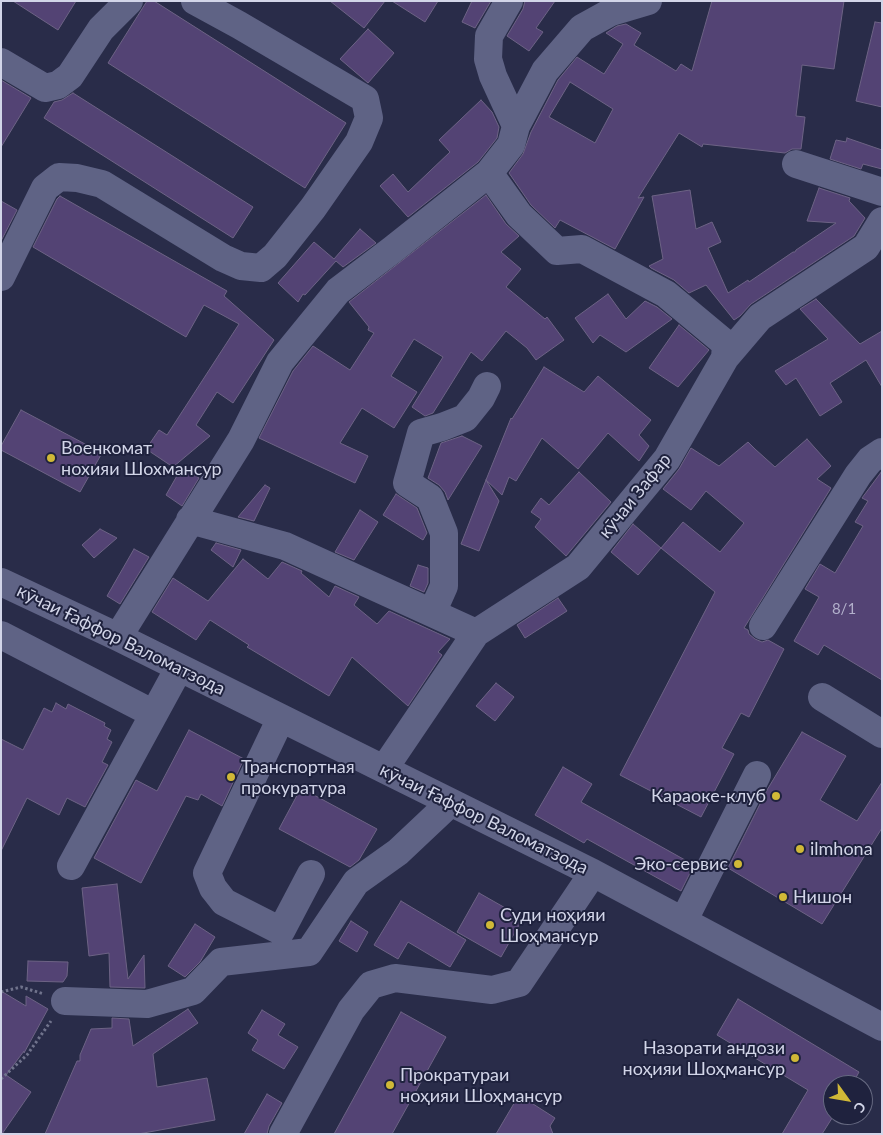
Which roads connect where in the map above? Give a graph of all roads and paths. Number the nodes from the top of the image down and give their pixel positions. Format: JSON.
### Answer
{"nodes":[{"id":1,"x":129,"y":1,"type":"edge"},
{"id":2,"x":196,"y":1,"type":"edge"},
{"id":3,"x":509,"y":1,"type":"edge"},
{"id":4,"x":648,"y":1,"type":"edge"},
{"id":5,"x":1,"y":62,"type":"edge"},
{"id":6,"x":516,"y":126,"type":"junction"},
{"id":7,"x":796,"y":164,"type":"dead end"},
{"id":8,"x":488,"y":173,"type":"junction"},
{"id":9,"x":882,"y":192,"type":"edge"},
{"id":10,"x":882,"y":221,"type":"edge"},
{"id":11,"x":1,"y":277,"type":"edge"},
{"id":12,"x":725,"y":358,"type":"junction"},
{"id":13,"x":487,"y":386,"type":"dead end"},
{"id":14,"x":882,"y":452,"type":"edge"},
{"id":15,"x":190,"y":520,"type":"junction"},
{"id":16,"x":1,"y":582,"type":"edge"},
{"id":17,"x":432,"y":613,"type":"junction"},
{"id":18,"x":763,"y":626,"type":"dead end"},
{"id":19,"x":476,"y":633,"type":"junction"},
{"id":20,"x":1,"y":635,"type":"edge"},
{"id":21,"x":118,"y":637,"type":"junction"},
{"id":22,"x":179,"y":668,"type":"junction"},
{"id":23,"x":822,"y":697,"type":"dead end"},
{"id":24,"x":154,"y":714,"type":"junction"},
{"id":25,"x":281,"y":718,"type":"junction"},
{"id":26,"x":882,"y":734,"type":"edge"},
{"id":27,"x":384,"y":769,"type":"junction"},
{"id":28,"x":757,"y":775,"type":"dead end"},
{"id":29,"x":450,"y":803,"type":"junction"},
{"id":30,"x":71,"y":866,"type":"dead end"},
{"id":31,"x":593,"y":873,"type":"junction"},
{"id":32,"x":311,"y":874,"type":"dead end"},
{"id":33,"x":684,"y":920,"type":"junction"},
{"id":34,"x":1,"y":992,"type":"edge"},
{"id":35,"x":65,"y":1001,"type":"junction"},
{"id":36,"x":882,"y":1027,"type":"edge"},
{"id":37,"x":1,"y":1079,"type":"edge"},
{"id":38,"x":283,"y":1134,"type":"edge"}],
"edges":[{"from":1,"to":5,"type":"street"},
{"from":2,"to":11,"type":"street"},
{"from":3,"to":6,"type":"street"},
{"from":4,"to":6,"type":"street"},
{"from":6,"to":8,"type":"street"},
{"from":7,"to":9,"type":"street"},
{"from":8,"to":12,"type":"street"},
{"from":8,"to":15,"type":"street"},
{"from":10,"to":12,"type":"street","name":"кӯчаи Зафар"},
{"from":12,"to":19,"type":"street","name":"кӯчаи Зафар"},
{"from":13,"to":17,"type":"street"},
{"from":14,"to":18,"type":"street"},
{"from":15,"to":17,"type":"street"},
{"from":15,"to":21,"type":"street"},
{"from":16,"to":21,"type":"street","name":"кӯчаи Ғаффор Валоматзода"},
{"from":17,"to":19,"type":"street"},
{"from":19,"to":27,"type":"street","name":"кӯчаи Зафар"},
{"from":20,"to":24,"type":"street"},
{"from":21,"to":22,"type":"street","name":"кӯчаи Ғаффор Валоматзода"},
{"from":22,"to":24,"type":"street"},
{"from":22,"to":25,"type":"street","name":"кӯчаи Ғаффор Валоматзода"},
{"from":23,"to":26,"type":"street"},
{"from":24,"to":30,"type":"street"},
{"from":25,"to":27,"type":"street","name":"кӯчаи Ғаффор Валоматзода"},
{"from":25,"to":32,"type":"street"},
{"from":27,"to":29,"type":"street","name":"кӯчаи Ғаффор Валоматзода"},
{"from":28,"to":33,"type":"street"},
{"from":29,"to":31,"type":"street","name":"кӯчаи Ғаффор Валоматзода"},
{"from":29,"to":35,"type":"street"},
{"from":31,"to":33,"type":"street","name":"кӯчаи Ғаффор Валоматзода"},
{"from":31,"to":38,"type":"street"},
{"from":33,"to":36,"type":"street","name":"кӯчаи Ғаффор Валоматзода"},
{"from":34,"to":35,"type":"path"},
{"from":35,"to":37,"type":"path"}]}
